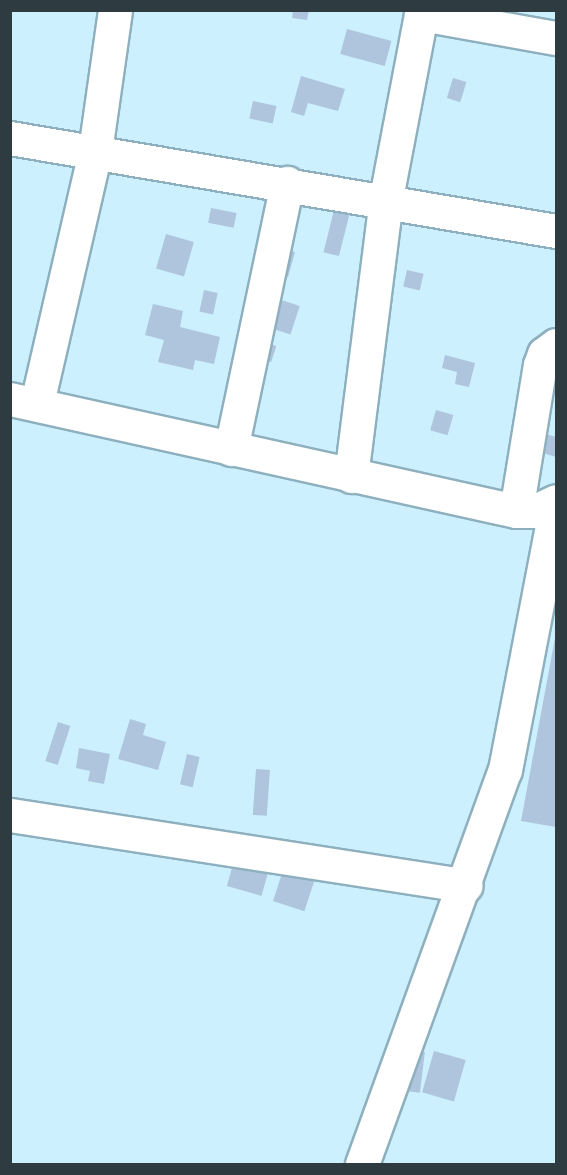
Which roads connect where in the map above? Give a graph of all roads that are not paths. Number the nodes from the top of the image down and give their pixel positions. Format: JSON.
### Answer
{"nodes":[{"id":1,"x":115,"y":10,"type":"edge"},
{"id":2,"x":422,"y":12,"type":"edge"},
{"id":3,"x":556,"y":38,"type":"edge"},
{"id":4,"x":10,"y":138,"type":"edge"},
{"id":5,"x":95,"y":151,"type":"junction"},
{"id":6,"x":287,"y":183,"type":"junction"},
{"id":7,"x":386,"y":198,"type":"junction"},
{"id":8,"x":556,"y":231,"type":"edge"},
{"id":9,"x":556,"y":345,"type":"edge"},
{"id":10,"x":24,"y":401,"type":"edge"},
{"id":11,"x":231,"y":449,"type":"junction"},
{"id":12,"x":351,"y":476,"type":"junction"},
{"id":13,"x":556,"y":501,"type":"edge"},
{"id":14,"x":556,"y":506,"type":"edge"},
{"id":15,"x":516,"y":512,"type":"junction"},
{"id":16,"x":10,"y":815,"type":"edge"},
{"id":17,"x":466,"y":886,"type":"junction"},
{"id":18,"x":362,"y":1164,"type":"edge"}],
"edges":[{"from":1,"to":5,"type":"street"},
{"from":2,"to":3,"type":"street"},
{"from":2,"to":7,"type":"street"},
{"from":4,"to":5,"type":"street"},
{"from":5,"to":6,"type":"street"},
{"from":5,"to":10,"type":"street"},
{"from":6,"to":7,"type":"street"},
{"from":6,"to":11,"type":"street"},
{"from":7,"to":8,"type":"street"},
{"from":7,"to":12,"type":"street"},
{"from":9,"to":15,"type":"street"},
{"from":10,"to":11,"type":"street"},
{"from":11,"to":12,"type":"street"},
{"from":12,"to":15,"type":"street"},
{"from":13,"to":15,"type":"street"},
{"from":14,"to":17,"type":"street"},
{"from":16,"to":17,"type":"street"},
{"from":17,"to":18,"type":"street"}]}
